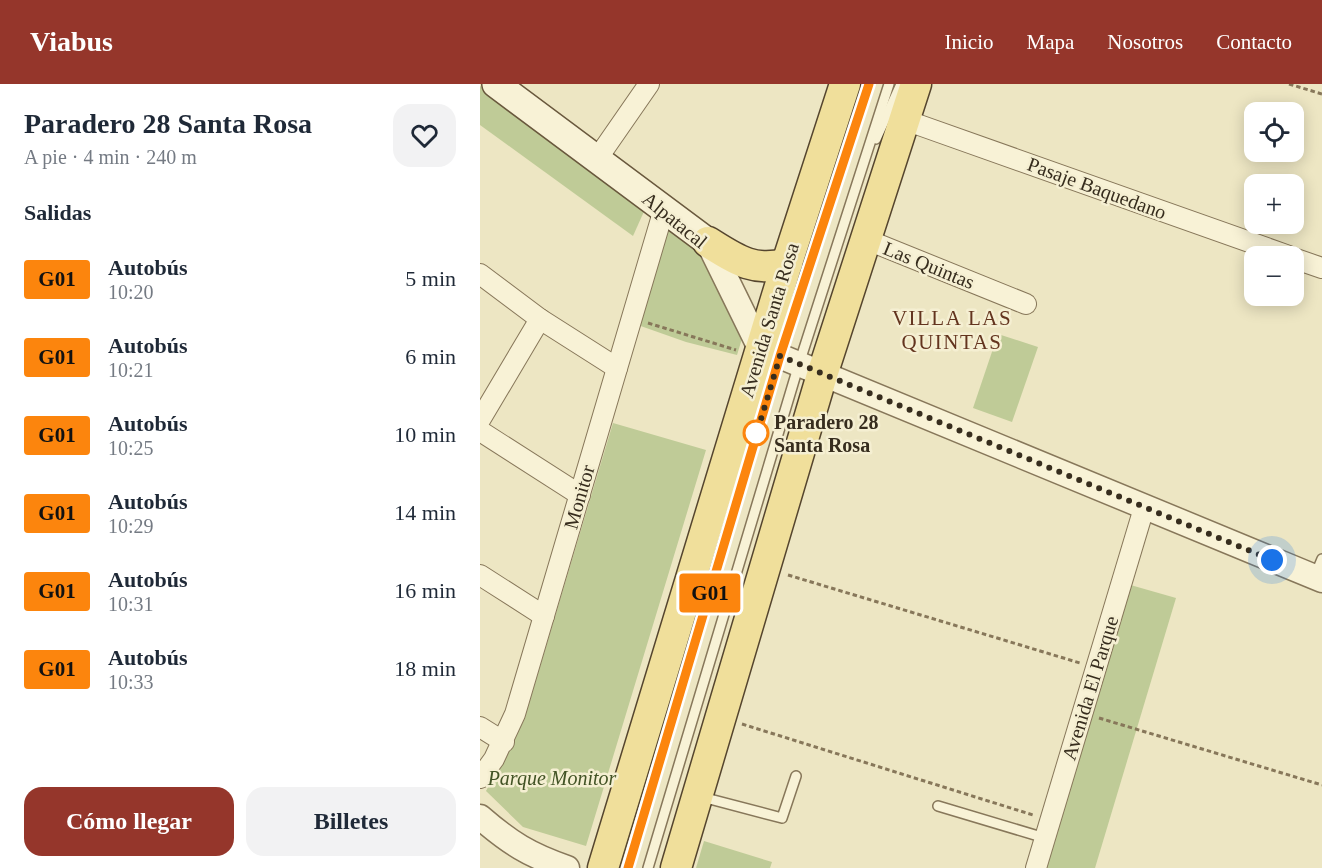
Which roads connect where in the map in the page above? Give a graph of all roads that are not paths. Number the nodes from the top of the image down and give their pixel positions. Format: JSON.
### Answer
{"nodes":[{"id":1,"x":649,"y":84,"type":"edge"},
{"id":2,"x":845,"y":84,"type":"edge"},
{"id":3,"x":869,"y":84,"type":"edge"},
{"id":4,"x":889,"y":84,"type":"edge"},
{"id":5,"x":901,"y":84,"type":"edge"},
{"id":6,"x":916,"y":84,"type":"edge"},
{"id":7,"x":506,"y":87,"type":"edge"},
{"id":8,"x":905,"y":120,"type":"junction"},
{"id":9,"x":597,"y":159,"type":"junction"},
{"id":10,"x":861,"y":171,"type":"junction"},
{"id":11,"x":664,"y":208,"type":"junction"},
{"id":12,"x":865,"y":239,"type":"junction"},
{"id":13,"x":708,"y":242,"type":"junction"},
{"id":14,"x":1260,"y":246,"type":"edge"},
{"id":15,"x":1304,"y":262,"type":"edge"},
{"id":16,"x":786,"y":263,"type":"junction"},
{"id":17,"x":1322,"y":268,"type":"edge"},
{"id":18,"x":480,"y":274,"type":"edge"},
{"id":19,"x":1026,"y":304,"type":"dead end"},
{"id":20,"x":540,"y":319,"type":"junction"},
{"id":21,"x":780,"y":359,"type":"junction"},
{"id":22,"x":617,"y":368,"type":"junction"},
{"id":23,"x":480,"y":420,"type":"edge"},
{"id":24,"x":480,"y":431,"type":"edge"},
{"id":25,"x":580,"y":495,"type":"junction"},
{"id":26,"x":1144,"y":508,"type":"junction"},
{"id":27,"x":1319,"y":572,"type":"edge"},
{"id":28,"x":480,"y":575,"type":"edge"},
{"id":29,"x":544,"y":616,"type":"junction"},
{"id":30,"x":480,"y":727,"type":"edge"},
{"id":31,"x":504,"y":742,"type":"junction"},
{"id":32,"x":796,"y":776,"type":"dead end"},
{"id":33,"x":480,"y":778,"type":"edge"},
{"id":34,"x":697,"y":795,"type":"junction"},
{"id":35,"x":938,"y":806,"type":"dead end"},
{"id":36,"x":480,"y":817,"type":"edge"},
{"id":37,"x":1048,"y":829,"type":"junction"},
{"id":38,"x":567,"y":868,"type":"edge"},
{"id":39,"x":603,"y":868,"type":"edge"},
{"id":40,"x":628,"y":868,"type":"edge"},
{"id":41,"x":648,"y":868,"type":"edge"},
{"id":42,"x":676,"y":868,"type":"edge"},
{"id":43,"x":1036,"y":868,"type":"edge"}],
"edges":[{"from":1,"to":9,"type":"street"},
{"from":2,"to":16,"type":"main road","name":"Avenida Santa Rosa"},
{"from":3,"to":21,"type":"lane"},
{"from":4,"to":10,"type":"lane"},
{"from":5,"to":10,"type":"lane"},
{"from":6,"to":8,"type":"main road","name":"Avenida Santa Rosa"},
{"from":7,"to":9,"type":"main road","name":"Alpatacal"},
{"from":8,"to":12,"type":"main road","name":"Avenida Santa Rosa"},
{"from":8,"to":14,"type":"street","name":"Pasaje Baquedano"},
{"from":9,"to":11,"type":"main road","name":"Alpatacal"},
{"from":10,"to":21,"type":"lane"},
{"from":11,"to":13,"type":"main road","name":"Alpatacal"},
{"from":11,"to":22,"type":"street","name":"Monitor"},
{"from":12,"to":19,"type":"street","name":"Las Quintas"},
{"from":12,"to":21,"type":"main road","name":"Avenida Santa Rosa"},
{"from":13,"to":16,"type":"main road"},
{"from":13,"to":21,"type":"street","name":"Alpatacal"},
{"from":15,"to":17,"type":"street","name":"Pasaje Baquedano"},
{"from":16,"to":21,"type":"main road","name":"Avenida Santa Rosa"},
{"from":18,"to":20,"type":"street"},
{"from":20,"to":22,"type":"street"},
{"from":20,"to":23,"type":"street"},
{"from":21,"to":26,"type":"street"},
{"from":21,"to":34,"type":"main road","name":"Avenida Santa Rosa"},
{"from":21,"to":39,"type":"main road","name":"Avenida Santa Rosa"},
{"from":21,"to":40,"type":"lane"},
{"from":21,"to":41,"type":"lane"},
{"from":22,"to":25,"type":"street","name":"Monitor"},
{"from":24,"to":25,"type":"street"},
{"from":25,"to":29,"type":"street","name":"Monitor"},
{"from":26,"to":27,"type":"street"},
{"from":26,"to":37,"type":"street","name":"Avenida El Parque"},
{"from":28,"to":29,"type":"street"},
{"from":29,"to":31,"type":"street","name":"Monitor"},
{"from":30,"to":31,"type":"street"},
{"from":31,"to":33,"type":"street","name":"Monitor"},
{"from":32,"to":34,"type":"lane"},
{"from":34,"to":42,"type":"main road","name":"Avenida Santa Rosa"},
{"from":35,"to":37,"type":"lane"},
{"from":36,"to":38,"type":"street"},
{"from":37,"to":43,"type":"street","name":"Avenida El Parque"}]}
